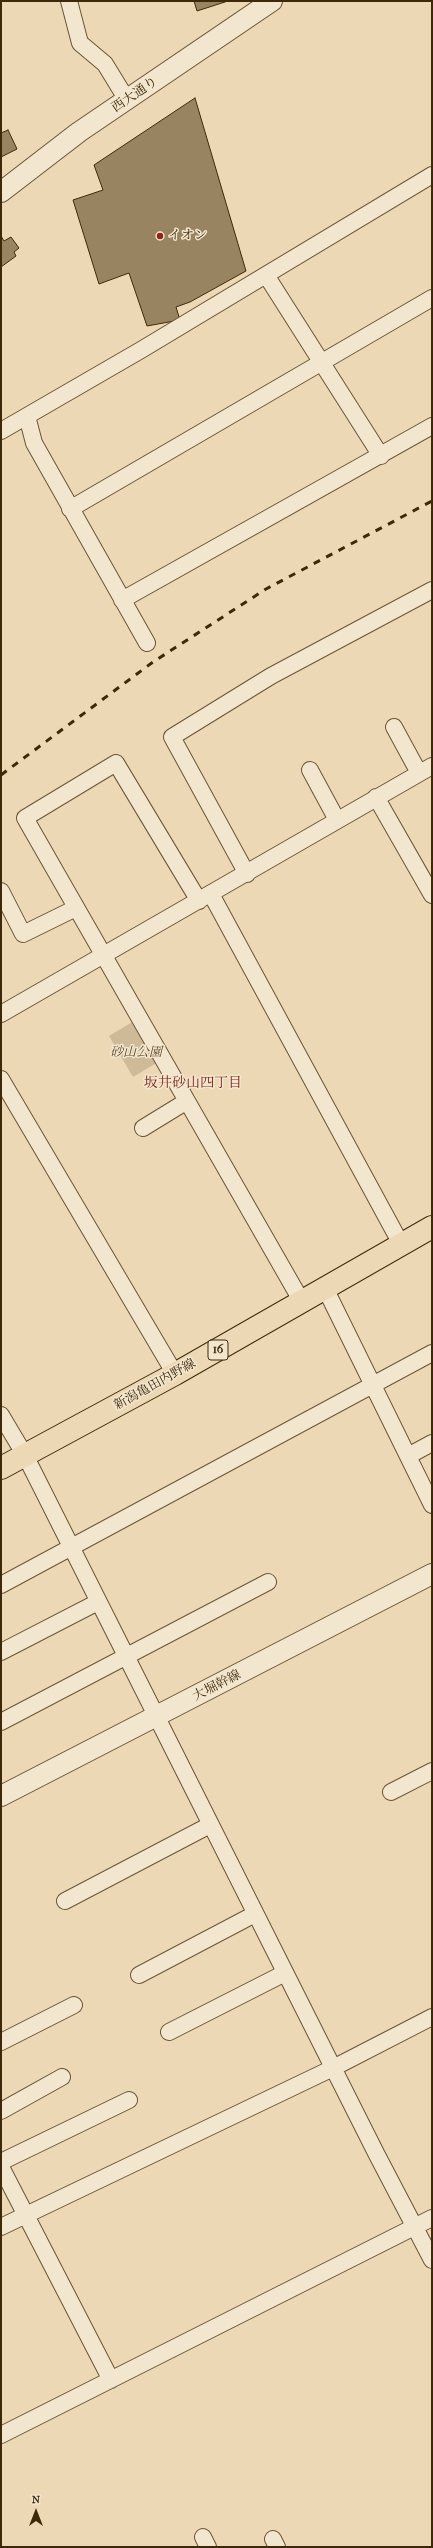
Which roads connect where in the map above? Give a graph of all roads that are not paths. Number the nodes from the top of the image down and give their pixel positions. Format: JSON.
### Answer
{"nodes":[{"id":1,"x":69,"y":1,"type":"edge"},
{"id":2,"x":272,"y":1,"type":"edge"},
{"id":3,"x":127,"y":100,"type":"junction"},
{"id":4,"x":432,"y":175,"type":"edge"},
{"id":5,"x":3,"y":186,"type":"edge"},
{"id":6,"x":266,"y":275,"type":"junction"},
{"id":7,"x":432,"y":298,"type":"edge"},
{"id":8,"x":321,"y":362,"type":"junction"},
{"id":9,"x":27,"y":416,"type":"junction"},
{"id":10,"x":432,"y":426,"type":"edge"},
{"id":11,"x":1,"y":431,"type":"edge"},
{"id":12,"x":380,"y":456,"type":"junction"},
{"id":13,"x":70,"y":509,"type":"junction"},
{"id":14,"x":432,"y":590,"type":"edge"},
{"id":15,"x":122,"y":600,"type":"junction"},
{"id":16,"x":147,"y":643,"type":"dead end"},
{"id":17,"x":394,"y":727,"type":"dead end"},
{"id":18,"x":310,"y":770,"type":"dead end"},
{"id":19,"x":426,"y":770,"type":"edge"},
{"id":20,"x":376,"y":797,"type":"junction"},
{"id":21,"x":337,"y":820,"type":"junction"},
{"id":22,"x":247,"y":874,"type":"junction"},
{"id":23,"x":1,"y":891,"type":"edge"},
{"id":24,"x":432,"y":896,"type":"edge"},
{"id":25,"x":205,"y":898,"type":"junction"},
{"id":26,"x":76,"y":908,"type":"junction"},
{"id":27,"x":104,"y":956,"type":"junction"},
{"id":28,"x":1,"y":1014,"type":"edge"},
{"id":29,"x":1,"y":1079,"type":"edge"},
{"id":30,"x":187,"y":1101,"type":"junction"},
{"id":31,"x":143,"y":1128,"type":"dead end"},
{"id":32,"x":432,"y":1227,"type":"edge"},
{"id":33,"x":401,"y":1244,"type":"junction"},
{"id":34,"x":325,"y":1288,"type":"junction"},
{"id":35,"x":302,"y":1302,"type":"junction"},
{"id":36,"x":432,"y":1353,"type":"edge"},
{"id":37,"x":175,"y":1374,"type":"junction"},
{"id":38,"x":373,"y":1386,"type":"junction"},
{"id":39,"x":1,"y":1415,"type":"edge"},
{"id":40,"x":432,"y":1443,"type":"edge"},
{"id":41,"x":408,"y":1456,"type":"junction"},
{"id":42,"x":26,"y":1457,"type":"junction"},
{"id":43,"x":1,"y":1468,"type":"edge"},
{"id":44,"x":432,"y":1505,"type":"edge"},
{"id":45,"x":71,"y":1547,"type":"junction"},
{"id":46,"x":432,"y":1574,"type":"edge"},
{"id":47,"x":268,"y":1582,"type":"dead end"},
{"id":48,"x":1,"y":1584,"type":"edge"},
{"id":49,"x":98,"y":1602,"type":"junction"},
{"id":50,"x":1,"y":1652,"type":"edge"},
{"id":51,"x":126,"y":1657,"type":"junction"},
{"id":52,"x":156,"y":1718,"type":"junction"},
{"id":53,"x":1,"y":1722,"type":"edge"},
{"id":54,"x":432,"y":1771,"type":"edge"},
{"id":55,"x":391,"y":1792,"type":"dead end"},
{"id":56,"x":1,"y":1796,"type":"edge"},
{"id":57,"x":210,"y":1825,"type":"junction"},
{"id":58,"x":65,"y":1901,"type":"dead end"},
{"id":59,"x":255,"y":1914,"type":"junction"},
{"id":60,"x":285,"y":1973,"type":"junction"},
{"id":61,"x":139,"y":1975,"type":"dead end"},
{"id":62,"x":74,"y":2005,"type":"dead end"},
{"id":63,"x":432,"y":2017,"type":"edge"},
{"id":64,"x":169,"y":2032,"type":"dead end"},
{"id":65,"x":1,"y":2042,"type":"edge"},
{"id":66,"x":333,"y":2068,"type":"junction"},
{"id":67,"x":62,"y":2077,"type":"dead end"},
{"id":68,"x":130,"y":2100,"type":"dead end"},
{"id":69,"x":1,"y":2111,"type":"edge"},
{"id":70,"x":1,"y":2162,"type":"edge"},
{"id":71,"x":1,"y":2167,"type":"edge"},
{"id":72,"x":26,"y":2214,"type":"junction"},
{"id":73,"x":432,"y":2218,"type":"edge"},
{"id":74,"x":1,"y":2227,"type":"edge"},
{"id":75,"x":415,"y":2227,"type":"junction"},
{"id":76,"x":432,"y":2260,"type":"edge"},
{"id":77,"x":110,"y":2380,"type":"junction"},
{"id":78,"x":1,"y":2435,"type":"edge"}],
"edges":[{"from":1,"to":3,"type":"street"},
{"from":2,"to":3,"type":"street","name":"西大通り"},
{"from":3,"to":5,"type":"street","name":"西大通り"},
{"from":4,"to":6,"type":"street"},
{"from":6,"to":8,"type":"street"},
{"from":6,"to":9,"type":"street"},
{"from":7,"to":8,"type":"street"},
{"from":8,"to":12,"type":"street"},
{"from":8,"to":13,"type":"street"},
{"from":9,"to":11,"type":"street"},
{"from":9,"to":13,"type":"street"},
{"from":10,"to":12,"type":"street"},
{"from":12,"to":15,"type":"street"},
{"from":13,"to":15,"type":"street"},
{"from":14,"to":22,"type":"street"},
{"from":15,"to":16,"type":"street"},
{"from":17,"to":19,"type":"street"},
{"from":18,"to":21,"type":"street"},
{"from":19,"to":20,"type":"street"},
{"from":20,"to":21,"type":"street"},
{"from":20,"to":24,"type":"street"},
{"from":21,"to":22,"type":"street"},
{"from":22,"to":25,"type":"street"},
{"from":23,"to":26,"type":"street"},
{"from":25,"to":26,"type":"street"},
{"from":25,"to":27,"type":"street"},
{"from":25,"to":33,"type":"street"},
{"from":26,"to":27,"type":"street"},
{"from":27,"to":28,"type":"street"},
{"from":27,"to":30,"type":"street"},
{"from":29,"to":37,"type":"street"},
{"from":30,"to":31,"type":"street"},
{"from":30,"to":35,"type":"street"},
{"from":32,"to":33,"type":"main road","name":"新潟亀田内野線","number":"16"},
{"from":33,"to":34,"type":"main road","name":"新潟亀田内野線","number":"16"},
{"from":34,"to":35,"type":"main road","name":"新潟亀田内野線","number":"16"},
{"from":34,"to":38,"type":"street"},
{"from":35,"to":37,"type":"main road","name":"新潟亀田内野線","number":"16"},
{"from":36,"to":38,"type":"street"},
{"from":37,"to":42,"type":"main road","name":"新潟亀田内野線","number":"16"},
{"from":38,"to":41,"type":"street"},
{"from":38,"to":45,"type":"street"},
{"from":39,"to":42,"type":"street"},
{"from":40,"to":41,"type":"street"},
{"from":41,"to":44,"type":"street"},
{"from":42,"to":43,"type":"main road","name":"新潟亀田内野線","number":"16"},
{"from":42,"to":45,"type":"street"},
{"from":45,"to":48,"type":"street"},
{"from":45,"to":49,"type":"street"},
{"from":46,"to":52,"type":"street","name":"大堀幹線"},
{"from":47,"to":51,"type":"street"},
{"from":49,"to":50,"type":"street"},
{"from":49,"to":51,"type":"street"},
{"from":51,"to":52,"type":"street"},
{"from":51,"to":53,"type":"street"},
{"from":52,"to":56,"type":"street","name":"大堀幹線"},
{"from":52,"to":57,"type":"street"},
{"from":54,"to":55,"type":"street"},
{"from":57,"to":58,"type":"street"},
{"from":57,"to":59,"type":"street"},
{"from":59,"to":60,"type":"street"},
{"from":59,"to":61,"type":"street"},
{"from":60,"to":64,"type":"street"},
{"from":60,"to":66,"type":"street"},
{"from":62,"to":65,"type":"street"},
{"from":63,"to":66,"type":"street"},
{"from":66,"to":72,"type":"street"},
{"from":66,"to":75,"type":"street"},
{"from":67,"to":69,"type":"street"},
{"from":68,"to":70,"type":"street"},
{"from":71,"to":72,"type":"street"},
{"from":72,"to":74,"type":"street"},
{"from":72,"to":77,"type":"street"},
{"from":73,"to":75,"type":"street"},
{"from":75,"to":76,"type":"street"},
{"from":75,"to":77,"type":"street"},
{"from":77,"to":78,"type":"street"}]}
